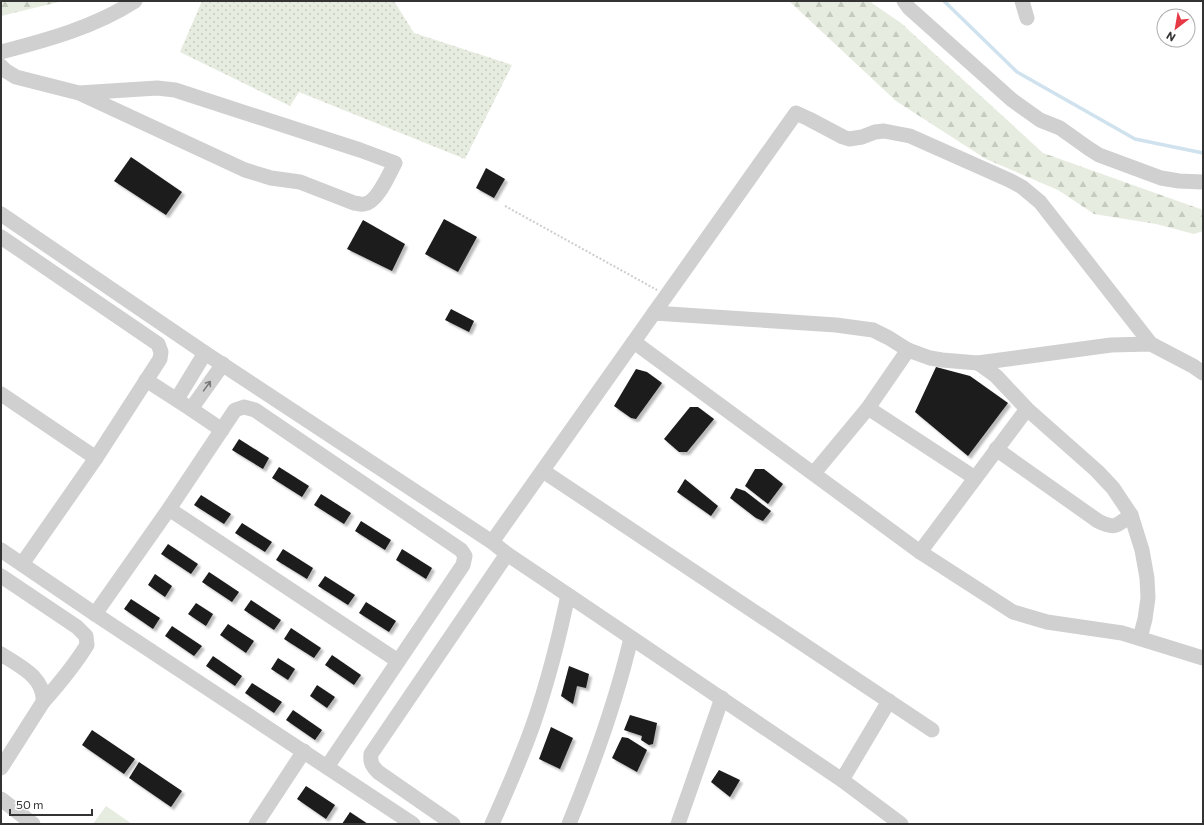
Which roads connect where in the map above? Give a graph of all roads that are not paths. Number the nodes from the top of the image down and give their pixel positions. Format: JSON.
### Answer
{"nodes":[{"id":1,"x":135,"y":1,"type":"edge"},
{"id":2,"x":904,"y":1,"type":"edge"},
{"id":3,"x":1022,"y":1,"type":"edge"},
{"id":4,"x":1027,"y":18,"type":"dead end"},
{"id":5,"x":1,"y":52,"type":"edge"},
{"id":6,"x":1,"y":66,"type":"edge"},
{"id":7,"x":79,"y":93,"type":"junction"},
{"id":8,"x":1203,"y":182,"type":"edge"},
{"id":9,"x":1,"y":214,"type":"edge"},
{"id":10,"x":1,"y":237,"type":"edge"},
{"id":11,"x":654,"y":312,"type":"junction"},
{"id":12,"x":634,"y":342,"type":"junction"},
{"id":13,"x":1151,"y":344,"type":"junction"},
{"id":14,"x":908,"y":350,"type":"junction"},
{"id":15,"x":205,"y":353,"type":"junction"},
{"id":16,"x":978,"y":363,"type":"junction"},
{"id":17,"x":223,"y":364,"type":"junction"},
{"id":18,"x":1203,"y":373,"type":"edge"},
{"id":19,"x":146,"y":380,"type":"junction"},
{"id":20,"x":1,"y":394,"type":"edge"},
{"id":21,"x":177,"y":399,"type":"junction"},
{"id":22,"x":868,"y":408,"type":"junction"},
{"id":23,"x":191,"y":409,"type":"junction"},
{"id":24,"x":1027,"y":409,"type":"junction"},
{"id":25,"x":222,"y":430,"type":"junction"},
{"id":26,"x":996,"y":449,"type":"junction"},
{"id":27,"x":96,"y":458,"type":"junction"},
{"id":28,"x":543,"y":471,"type":"junction"},
{"id":29,"x":814,"y":473,"type":"junction"},
{"id":30,"x":975,"y":478,"type":"junction"},
{"id":31,"x":169,"y":509,"type":"junction"},
{"id":32,"x":1131,"y":515,"type":"junction"},
{"id":33,"x":492,"y":542,"type":"junction"},
{"id":34,"x":1,"y":550,"type":"edge"},
{"id":35,"x":920,"y":552,"type":"junction"},
{"id":36,"x":507,"y":554,"type":"junction"},
{"id":37,"x":22,"y":564,"type":"junction"},
{"id":38,"x":1,"y":576,"type":"edge"},
{"id":39,"x":568,"y":595,"type":"junction"},
{"id":40,"x":95,"y":614,"type":"junction"},
{"id":41,"x":631,"y":638,"type":"junction"},
{"id":42,"x":1140,"y":638,"type":"junction"},
{"id":43,"x":1,"y":654,"type":"edge"},
{"id":44,"x":1203,"y":658,"type":"edge"},
{"id":45,"x":398,"y":661,"type":"junction"},
{"id":46,"x":722,"y":698,"type":"junction"},
{"id":47,"x":43,"y":702,"type":"junction"},
{"id":48,"x":889,"y":702,"type":"junction"},
{"id":49,"x":932,"y":730,"type":"dead end"},
{"id":50,"x":304,"y":751,"type":"junction"},
{"id":51,"x":327,"y":767,"type":"junction"},
{"id":52,"x":1,"y":768,"type":"edge"},
{"id":53,"x":842,"y":780,"type":"junction"},
{"id":54,"x":1,"y":799,"type":"edge"},
{"id":55,"x":33,"y":824,"type":"edge"},
{"id":56,"x":256,"y":824,"type":"edge"},
{"id":57,"x":414,"y":824,"type":"edge"},
{"id":58,"x":453,"y":824,"type":"edge"},
{"id":59,"x":492,"y":824,"type":"edge"},
{"id":60,"x":569,"y":824,"type":"edge"},
{"id":61,"x":678,"y":824,"type":"edge"},
{"id":62,"x":901,"y":824,"type":"edge"}],
"edges":[{"from":1,"to":5,"type":"street"},
{"from":2,"to":8,"type":"street"},
{"from":3,"to":4,"type":"street"},
{"from":6,"to":7,"type":"street"},
{"from":7,"to":7,"type":"street"},
{"from":9,"to":15,"type":"street"},
{"from":10,"to":19,"type":"street"},
{"from":11,"to":12,"type":"street"},
{"from":11,"to":13,"type":"street"},
{"from":11,"to":14,"type":"street"},
{"from":12,"to":28,"type":"street"},
{"from":12,"to":29,"type":"street"},
{"from":13,"to":16,"type":"street"},
{"from":13,"to":18,"type":"street"},
{"from":14,"to":16,"type":"street"},
{"from":14,"to":22,"type":"street"},
{"from":15,"to":17,"type":"street"},
{"from":15,"to":21,"type":"street"},
{"from":16,"to":24,"type":"street"},
{"from":23,"to":17,"type":"street","one_way":true},
{"from":17,"to":33,"type":"street"},
{"from":19,"to":21,"type":"street"},
{"from":19,"to":27,"type":"street"},
{"from":20,"to":27,"type":"street"},
{"from":21,"to":23,"type":"street"},
{"from":22,"to":29,"type":"street"},
{"from":22,"to":30,"type":"street"},
{"from":23,"to":25,"type":"street"},
{"from":24,"to":26,"type":"street"},
{"from":24,"to":32,"type":"street"},
{"from":25,"to":31,"type":"street"},
{"from":25,"to":45,"type":"street"},
{"from":26,"to":30,"type":"street"},
{"from":26,"to":32,"type":"street"},
{"from":27,"to":37,"type":"street"},
{"from":28,"to":33,"type":"street"},
{"from":28,"to":48,"type":"street"},
{"from":29,"to":35,"type":"street"},
{"from":30,"to":35,"type":"street"},
{"from":31,"to":40,"type":"street"},
{"from":31,"to":45,"type":"street"},
{"from":32,"to":42,"type":"street"},
{"from":33,"to":36,"type":"street"},
{"from":34,"to":37,"type":"street"},
{"from":35,"to":42,"type":"street"},
{"from":36,"to":39,"type":"street"},
{"from":36,"to":58,"type":"street"},
{"from":37,"to":40,"type":"street"},
{"from":38,"to":47,"type":"street"},
{"from":39,"to":41,"type":"street"},
{"from":39,"to":59,"type":"street"},
{"from":40,"to":50,"type":"street"},
{"from":41,"to":46,"type":"street"},
{"from":41,"to":60,"type":"street"},
{"from":42,"to":44,"type":"street"},
{"from":43,"to":47,"type":"street"},
{"from":45,"to":51,"type":"street"},
{"from":46,"to":53,"type":"street"},
{"from":46,"to":61,"type":"street"},
{"from":47,"to":52,"type":"street"},
{"from":48,"to":49,"type":"street"},
{"from":48,"to":53,"type":"street"},
{"from":50,"to":51,"type":"street"},
{"from":50,"to":56,"type":"street"},
{"from":51,"to":57,"type":"street"},
{"from":53,"to":62,"type":"street"},
{"from":54,"to":55,"type":"street"}]}
